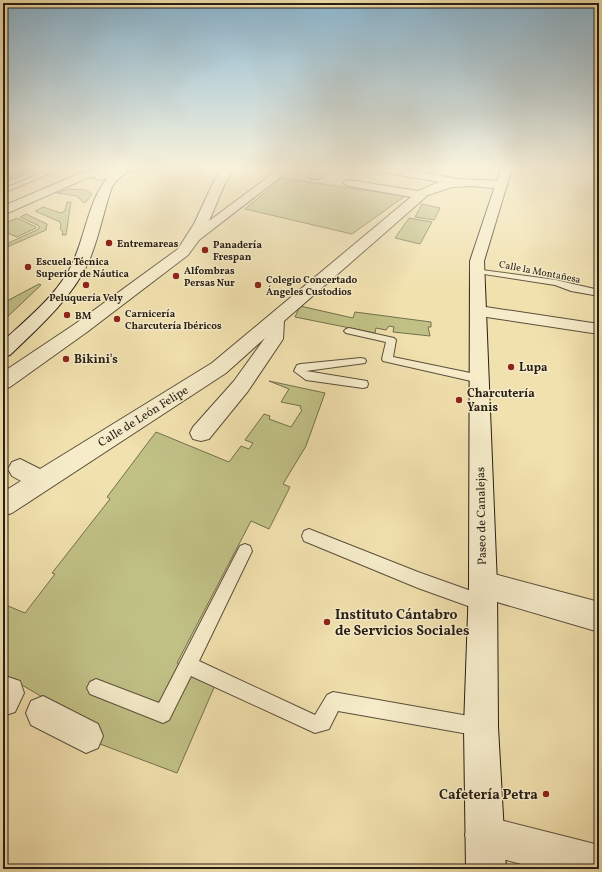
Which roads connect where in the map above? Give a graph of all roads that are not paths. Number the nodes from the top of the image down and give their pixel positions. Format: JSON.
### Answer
{"nodes":[{"id":1,"x":98,"y":209,"type":"edge"},
{"id":2,"x":208,"y":209,"type":"edge"},
{"id":3,"x":233,"y":209,"type":"edge"},
{"id":4,"x":405,"y":209,"type":"edge"},
{"id":5,"x":494,"y":209,"type":"edge"},
{"id":6,"x":193,"y":239,"type":"junction"},
{"id":7,"x":478,"y":271,"type":"junction"},
{"id":8,"x":599,"y":293,"type":"edge"},
{"id":9,"x":479,"y":311,"type":"junction"},
{"id":10,"x":276,"y":319,"type":"junction"},
{"id":11,"x":599,"y":329,"type":"edge"},
{"id":12,"x":349,"y":331,"type":"dead end"},
{"id":13,"x":3,"y":351,"type":"edge"},
{"id":14,"x":361,"y":361,"type":"dead end"},
{"id":15,"x":8,"y":376,"type":"edge"},
{"id":16,"x":480,"y":379,"type":"junction"},
{"id":17,"x":363,"y":384,"type":"dead end"},
{"id":18,"x":201,"y":434,"type":"dead end"},
{"id":19,"x":20,"y":469,"type":"dead end"},
{"id":20,"x":41,"y":481,"type":"junction"},
{"id":21,"x":3,"y":505,"type":"edge"},
{"id":22,"x":308,"y":536,"type":"dead end"},
{"id":23,"x":245,"y":551,"type":"dead end"},
{"id":24,"x":482,"y":594,"type":"junction"},
{"id":25,"x":599,"y":617,"type":"edge"},
{"id":26,"x":188,"y":666,"type":"junction"},
{"id":27,"x":96,"y":688,"type":"dead end"},
{"id":28,"x":43,"y":713,"type":"dead end"},
{"id":29,"x":481,"y":727,"type":"junction"},
{"id":30,"x":86,"y":736,"type":"dead end"},
{"id":31,"x":485,"y":852,"type":"edge"},
{"id":32,"x":599,"y":865,"type":"edge"}],
"edges":[{"from":1,"to":13,"type":"street"},
{"from":2,"to":6,"type":"street"},
{"from":3,"to":6,"type":"street"},
{"from":4,"to":10,"type":"street","name":"Calle de León Felipe"},
{"from":5,"to":7,"type":"street","name":"Paseo de Canalejas"},
{"from":6,"to":15,"type":"street"},
{"from":7,"to":8,"type":"lane","name":"Calle la Montañesa"},
{"from":7,"to":9,"type":"street","name":"Paseo de Canalejas"},
{"from":9,"to":11,"type":"street"},
{"from":9,"to":16,"type":"street","name":"Paseo de Canalejas"},
{"from":10,"to":18,"type":"street"},
{"from":10,"to":20,"type":"street","name":"Calle de León Felipe"},
{"from":12,"to":16,"type":"lane"},
{"from":14,"to":17,"type":"lane"},
{"from":16,"to":24,"type":"street","name":"Paseo de Canalejas"},
{"from":19,"to":20,"type":"street"},
{"from":20,"to":21,"type":"street","name":"Calle de León Felipe"},
{"from":22,"to":24,"type":"lane"},
{"from":23,"to":26,"type":"lane"},
{"from":24,"to":25,"type":"street"},
{"from":24,"to":29,"type":"street","name":"Paseo de Canalejas"},
{"from":26,"to":27,"type":"lane"},
{"from":26,"to":29,"type":"lane"},
{"from":28,"to":30,"type":"street"},
{"from":29,"to":31,"type":"street","name":"Paseo de Canalejas"},
{"from":31,"to":32,"type":"street"}]}
